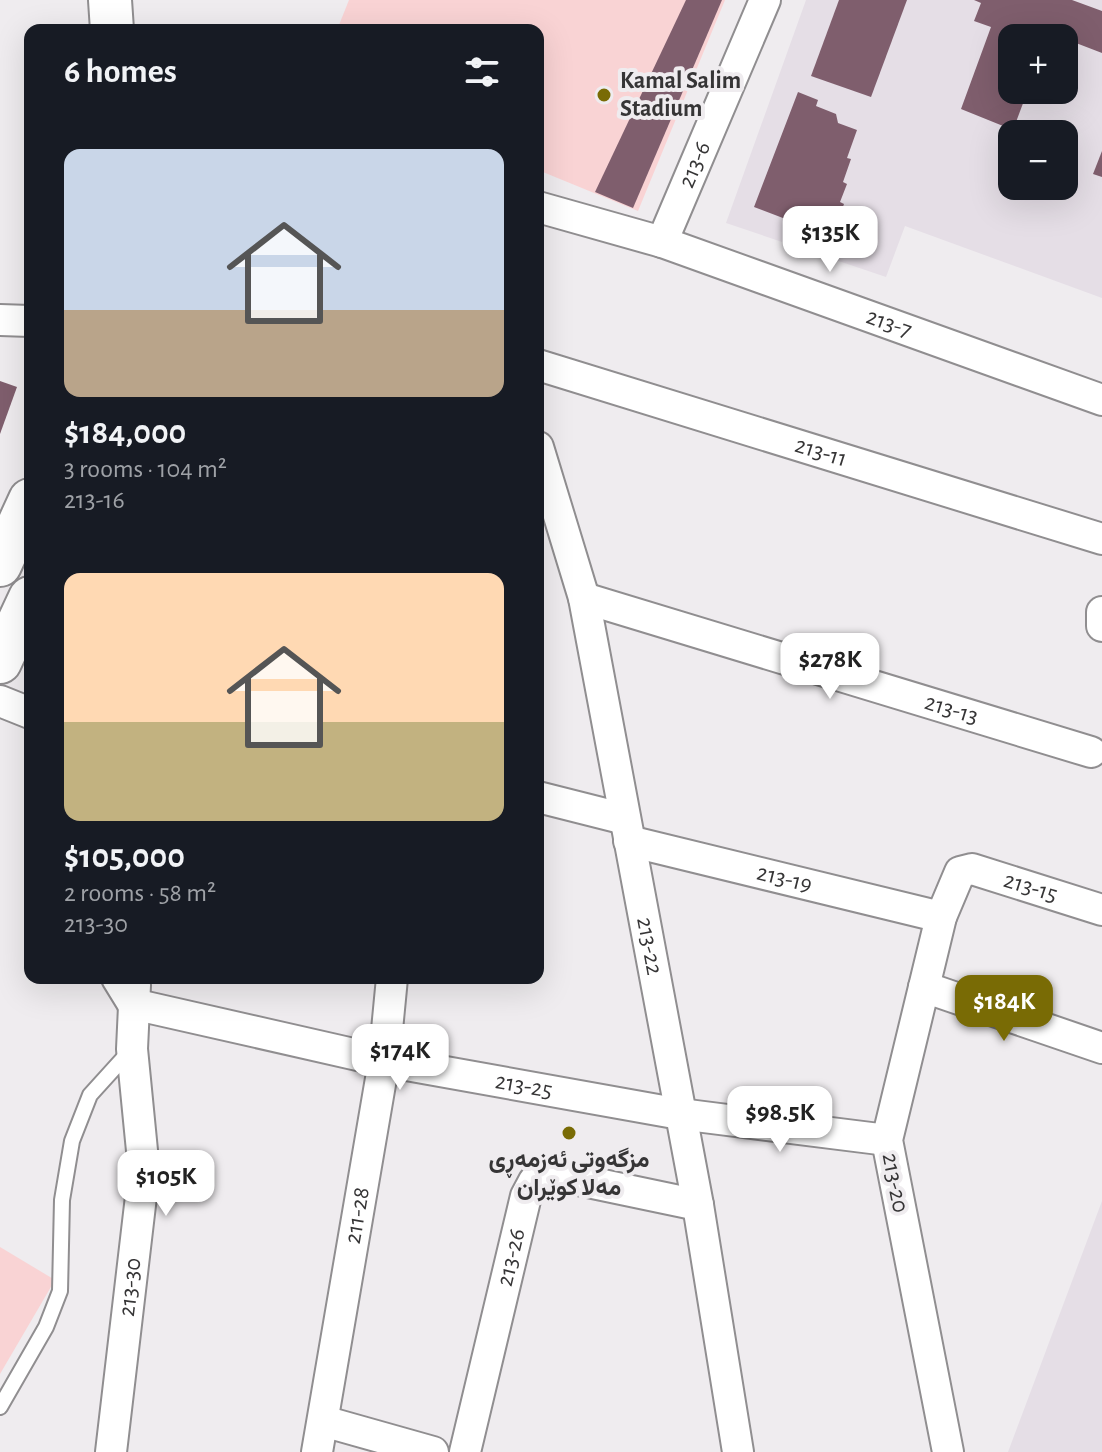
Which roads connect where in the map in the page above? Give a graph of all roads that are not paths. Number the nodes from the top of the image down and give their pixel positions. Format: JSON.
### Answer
{"nodes":[{"id":1,"x":82,"y":0,"type":"edge"},
{"id":2,"x":110,"y":0,"type":"edge"},
{"id":3,"x":765,"y":0,"type":"edge"},
{"id":4,"x":83,"y":24,"type":"edge"},
{"id":5,"x":112,"y":24,"type":"edge"},
{"id":6,"x":544,"y":209,"type":"edge"},
{"id":7,"x":662,"y":242,"type":"junction"},
{"id":8,"x":0,"y":320,"type":"edge"},
{"id":9,"x":24,"y":321,"type":"edge"},
{"id":10,"x":544,"y":367,"type":"edge"},
{"id":11,"x":1102,"y":400,"type":"edge"},
{"id":12,"x":544,"y":475,"type":"edge"},
{"id":13,"x":24,"y":512,"type":"edge"},
{"id":14,"x":1102,"y":539,"type":"edge"},
{"id":15,"x":2,"y":555,"type":"edge"},
{"id":16,"x":584,"y":598,"type":"junction"},
{"id":17,"x":24,"y":611,"type":"edge"},
{"id":18,"x":1102,"y":612,"type":"edge"},
{"id":19,"x":1102,"y":626,"type":"edge"},
{"id":20,"x":0,"y":662,"type":"edge"},
{"id":21,"x":0,"y":701,"type":"edge"},
{"id":22,"x":24,"y":711,"type":"edge"},
{"id":23,"x":1091,"y":752,"type":"dead end"},
{"id":24,"x":544,"y":799,"type":"edge"},
{"id":25,"x":627,"y":830,"type":"junction"},
{"id":26,"x":960,"y":872,"type":"joint"},
{"id":27,"x":1102,"y":910,"type":"edge"},
{"id":28,"x":941,"y":917,"type":"junction"},
{"id":29,"x":391,"y":984,"type":"edge"},
{"id":30,"x":924,"y":987,"type":"junction"},
{"id":31,"x":135,"y":991,"type":"edge"},
{"id":32,"x":1102,"y":1048,"type":"edge"},
{"id":33,"x":132,"y":1049,"type":"junction"},
{"id":34,"x":384,"y":1061,"type":"junction"},
{"id":35,"x":680,"y":1114,"type":"junction"},
{"id":36,"x":887,"y":1140,"type":"junction"},
{"id":37,"x":698,"y":1205,"type":"junction"},
{"id":38,"x":0,"y":1407,"type":"edge"},
{"id":39,"x":323,"y":1421,"type":"junction"},
{"id":40,"x":111,"y":1452,"type":"edge"},
{"id":41,"x":317,"y":1452,"type":"edge"},
{"id":42,"x":433,"y":1452,"type":"edge"},
{"id":43,"x":465,"y":1452,"type":"edge"},
{"id":44,"x":738,"y":1452,"type":"edge"},
{"id":45,"x":948,"y":1452,"type":"edge"}],
"edges":[{"from":1,"to":4,"type":"main road"},
{"from":2,"to":5,"type":"main road"},
{"from":3,"to":7,"type":"street","name":"213-6"},
{"from":6,"to":7,"type":"street","name":"213-7"},
{"from":7,"to":11,"type":"street","name":"213-7"},
{"from":8,"to":9,"type":"street"},
{"from":10,"to":14,"type":"street","name":"213-11"},
{"from":12,"to":16,"type":"street","name":"213-22"},
{"from":13,"to":15,"type":"main road"},
{"from":16,"to":23,"type":"street","name":"213-13"},
{"from":16,"to":25,"type":"street","name":"213-22"},
{"from":17,"to":20,"type":"main road"},
{"from":18,"to":19,"type":"street"},
{"from":21,"to":22,"type":"street"},
{"from":24,"to":25,"type":"street","name":"213-19"},
{"from":25,"to":28,"type":"street","name":"213-19"},
{"from":25,"to":35,"type":"street","name":"213-22"},
{"from":26,"to":27,"type":"street","name":"213-15"},
{"from":26,"to":28,"type":"street","name":"213-20"},
{"from":28,"to":30,"type":"street","name":"213-20"},
{"from":29,"to":34,"type":"street","name":"211-28"},
{"from":30,"to":32,"type":"street"},
{"from":30,"to":36,"type":"street","name":"213-20"},
{"from":31,"to":33,"type":"street","name":"213-30"},
{"from":31,"to":34,"type":"street","name":"213-25"},
{"from":33,"to":38,"type":"lane"},
{"from":33,"to":40,"type":"street","name":"213-30"},
{"from":34,"to":35,"type":"street","name":"213-25"},
{"from":34,"to":39,"type":"street","name":"211-28"},
{"from":35,"to":36,"type":"street","name":"213-25"},
{"from":35,"to":37,"type":"street","name":"213-22"},
{"from":36,"to":45,"type":"street","name":"213-20"},
{"from":37,"to":43,"type":"street","name":"213-26"},
{"from":37,"to":44,"type":"street","name":"213-22"},
{"from":39,"to":41,"type":"street","name":"211-28"},
{"from":39,"to":42,"type":"street"}]}
